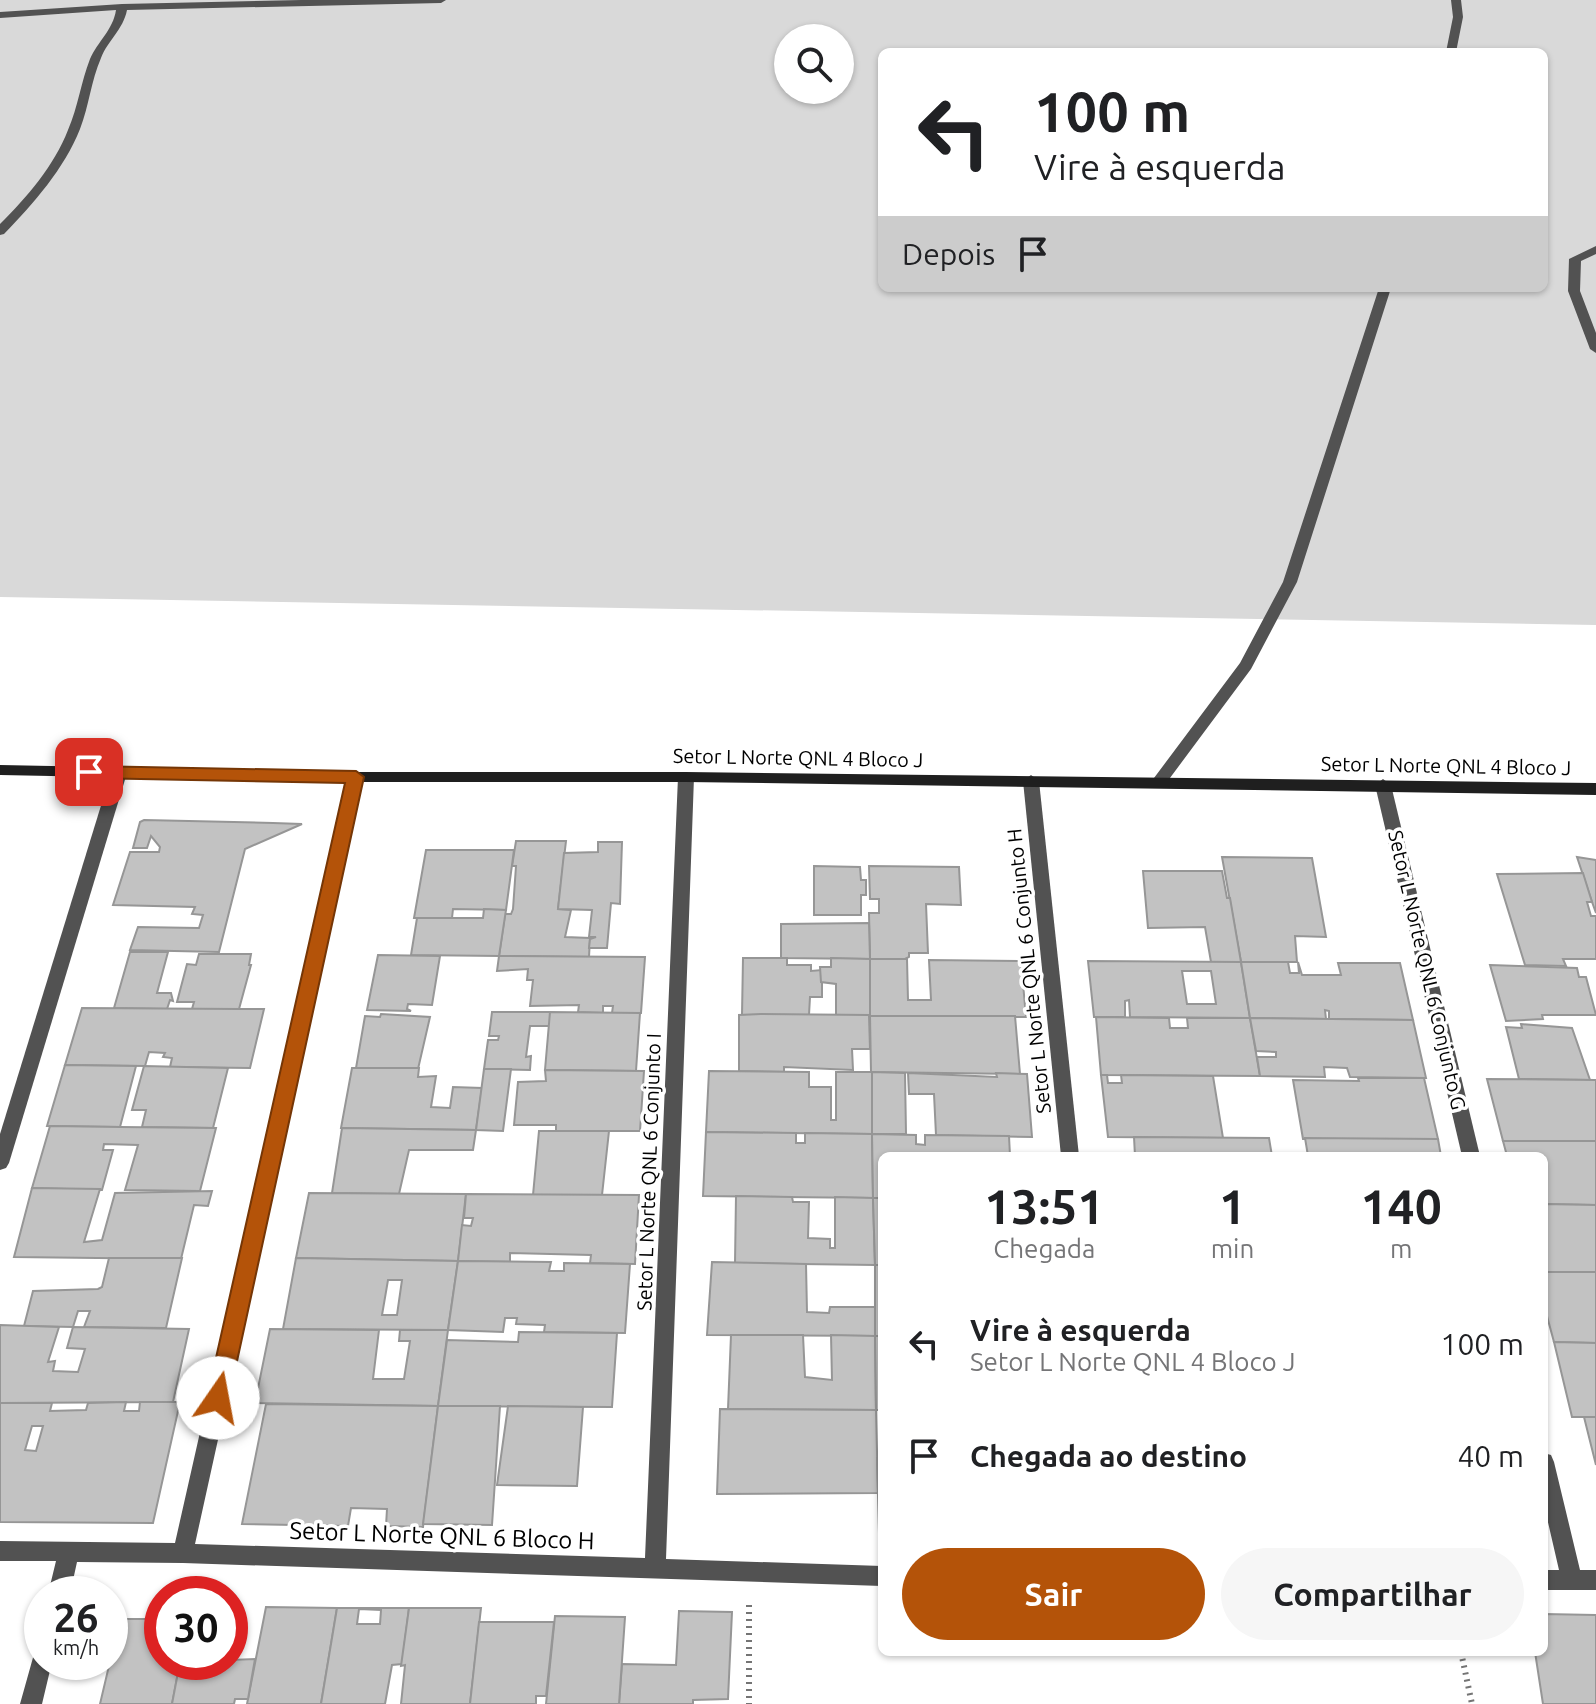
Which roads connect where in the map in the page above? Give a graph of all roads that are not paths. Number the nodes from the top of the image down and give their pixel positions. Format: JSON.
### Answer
{"nodes":[{"id":1,"x":441,"y":0,"type":"edge"},
{"id":2,"x":1456,"y":0,"type":"edge"},
{"id":3,"x":122,"y":7,"type":"junction"},
{"id":4,"x":0,"y":15,"type":"edge"},
{"id":5,"x":1452,"y":48,"type":"edge"},
{"id":6,"x":0,"y":231,"type":"edge"},
{"id":7,"x":1596,"y":250,"type":"edge"},
{"id":8,"x":1384,"y":292,"type":"edge"},
{"id":9,"x":1596,"y":349,"type":"edge"},
{"id":10,"x":0,"y":770,"type":"edge"},
{"id":11,"x":119,"y":773,"type":"junction"},
{"id":12,"x":356,"y":777,"type":"junction"},
{"id":13,"x":686,"y":777,"type":"junction"},
{"id":14,"x":1031,"y":781,"type":"junction"},
{"id":15,"x":1159,"y":782,"type":"junction"},
{"id":16,"x":1383,"y":785,"type":"junction"},
{"id":17,"x":1596,"y":789,"type":"edge"},
{"id":18,"x":6,"y":1127,"type":"edge"},
{"id":19,"x":1070,"y":1152,"type":"edge"},
{"id":20,"x":1470,"y":1152,"type":"edge"},
{"id":21,"x":0,"y":1163,"type":"edge"},
{"id":22,"x":1548,"y":1479,"type":"edge"},
{"id":23,"x":0,"y":1551,"type":"edge"},
{"id":24,"x":69,"y":1552,"type":"junction"},
{"id":25,"x":183,"y":1553,"type":"junction"},
{"id":26,"x":655,"y":1569,"type":"junction"},
{"id":27,"x":63,"y":1576,"type":"edge"},
{"id":28,"x":878,"y":1576,"type":"edge"},
{"id":29,"x":1548,"y":1580,"type":"edge"},
{"id":30,"x":1572,"y":1580,"type":"junction"},
{"id":31,"x":1596,"y":1580,"type":"edge"},
{"id":32,"x":37,"y":1680,"type":"edge"},
{"id":33,"x":31,"y":1704,"type":"edge"}],
"edges":[{"from":1,"to":3,"type":"street"},
{"from":2,"to":5,"type":"street"},
{"from":3,"to":4,"type":"street"},
{"from":3,"to":6,"type":"street"},
{"from":7,"to":9,"type":"street"},
{"from":8,"to":15,"type":"street"},
{"from":10,"to":11,"type":"street","name":"Setor L Norte QNL 4 Bloco J"},
{"from":11,"to":12,"type":"street","name":"Setor L Norte QNL 4 Bloco J"},
{"from":11,"to":18,"type":"street"},
{"from":12,"to":13,"type":"street","name":"Setor L Norte QNL 4 Bloco J"},
{"from":12,"to":25,"type":"street"},
{"from":13,"to":14,"type":"street","name":"Setor L Norte QNL 4 Bloco J"},
{"from":13,"to":26,"type":"street","name":"Setor L Norte QNL 6 Conjunto I"},
{"from":14,"to":15,"type":"street","name":"Setor L Norte QNL 4 Bloco J"},
{"from":14,"to":19,"type":"street","name":"Setor L Norte QNL 6 Conjunto H"},
{"from":15,"to":16,"type":"street","name":"Setor L Norte QNL 4 Bloco J"},
{"from":16,"to":17,"type":"street","name":"Setor L Norte QNL 4 Bloco J"},
{"from":16,"to":20,"type":"street","name":"Setor L Norte QNL 6 Conjunto G"},
{"from":18,"to":21,"type":"street"},
{"from":22,"to":30,"type":"street"},
{"from":23,"to":24,"type":"street","name":"Setor L Norte QNL 6 Bloco H"},
{"from":24,"to":25,"type":"street","name":"Setor L Norte QNL 6 Bloco H"},
{"from":24,"to":27,"type":"street"},
{"from":25,"to":26,"type":"street","name":"Setor L Norte QNL 6 Bloco H"},
{"from":26,"to":28,"type":"street","name":"Setor L Norte QNL 6 Bloco H"},
{"from":29,"to":30,"type":"street"},
{"from":30,"to":31,"type":"street"},
{"from":32,"to":33,"type":"street"}]}
